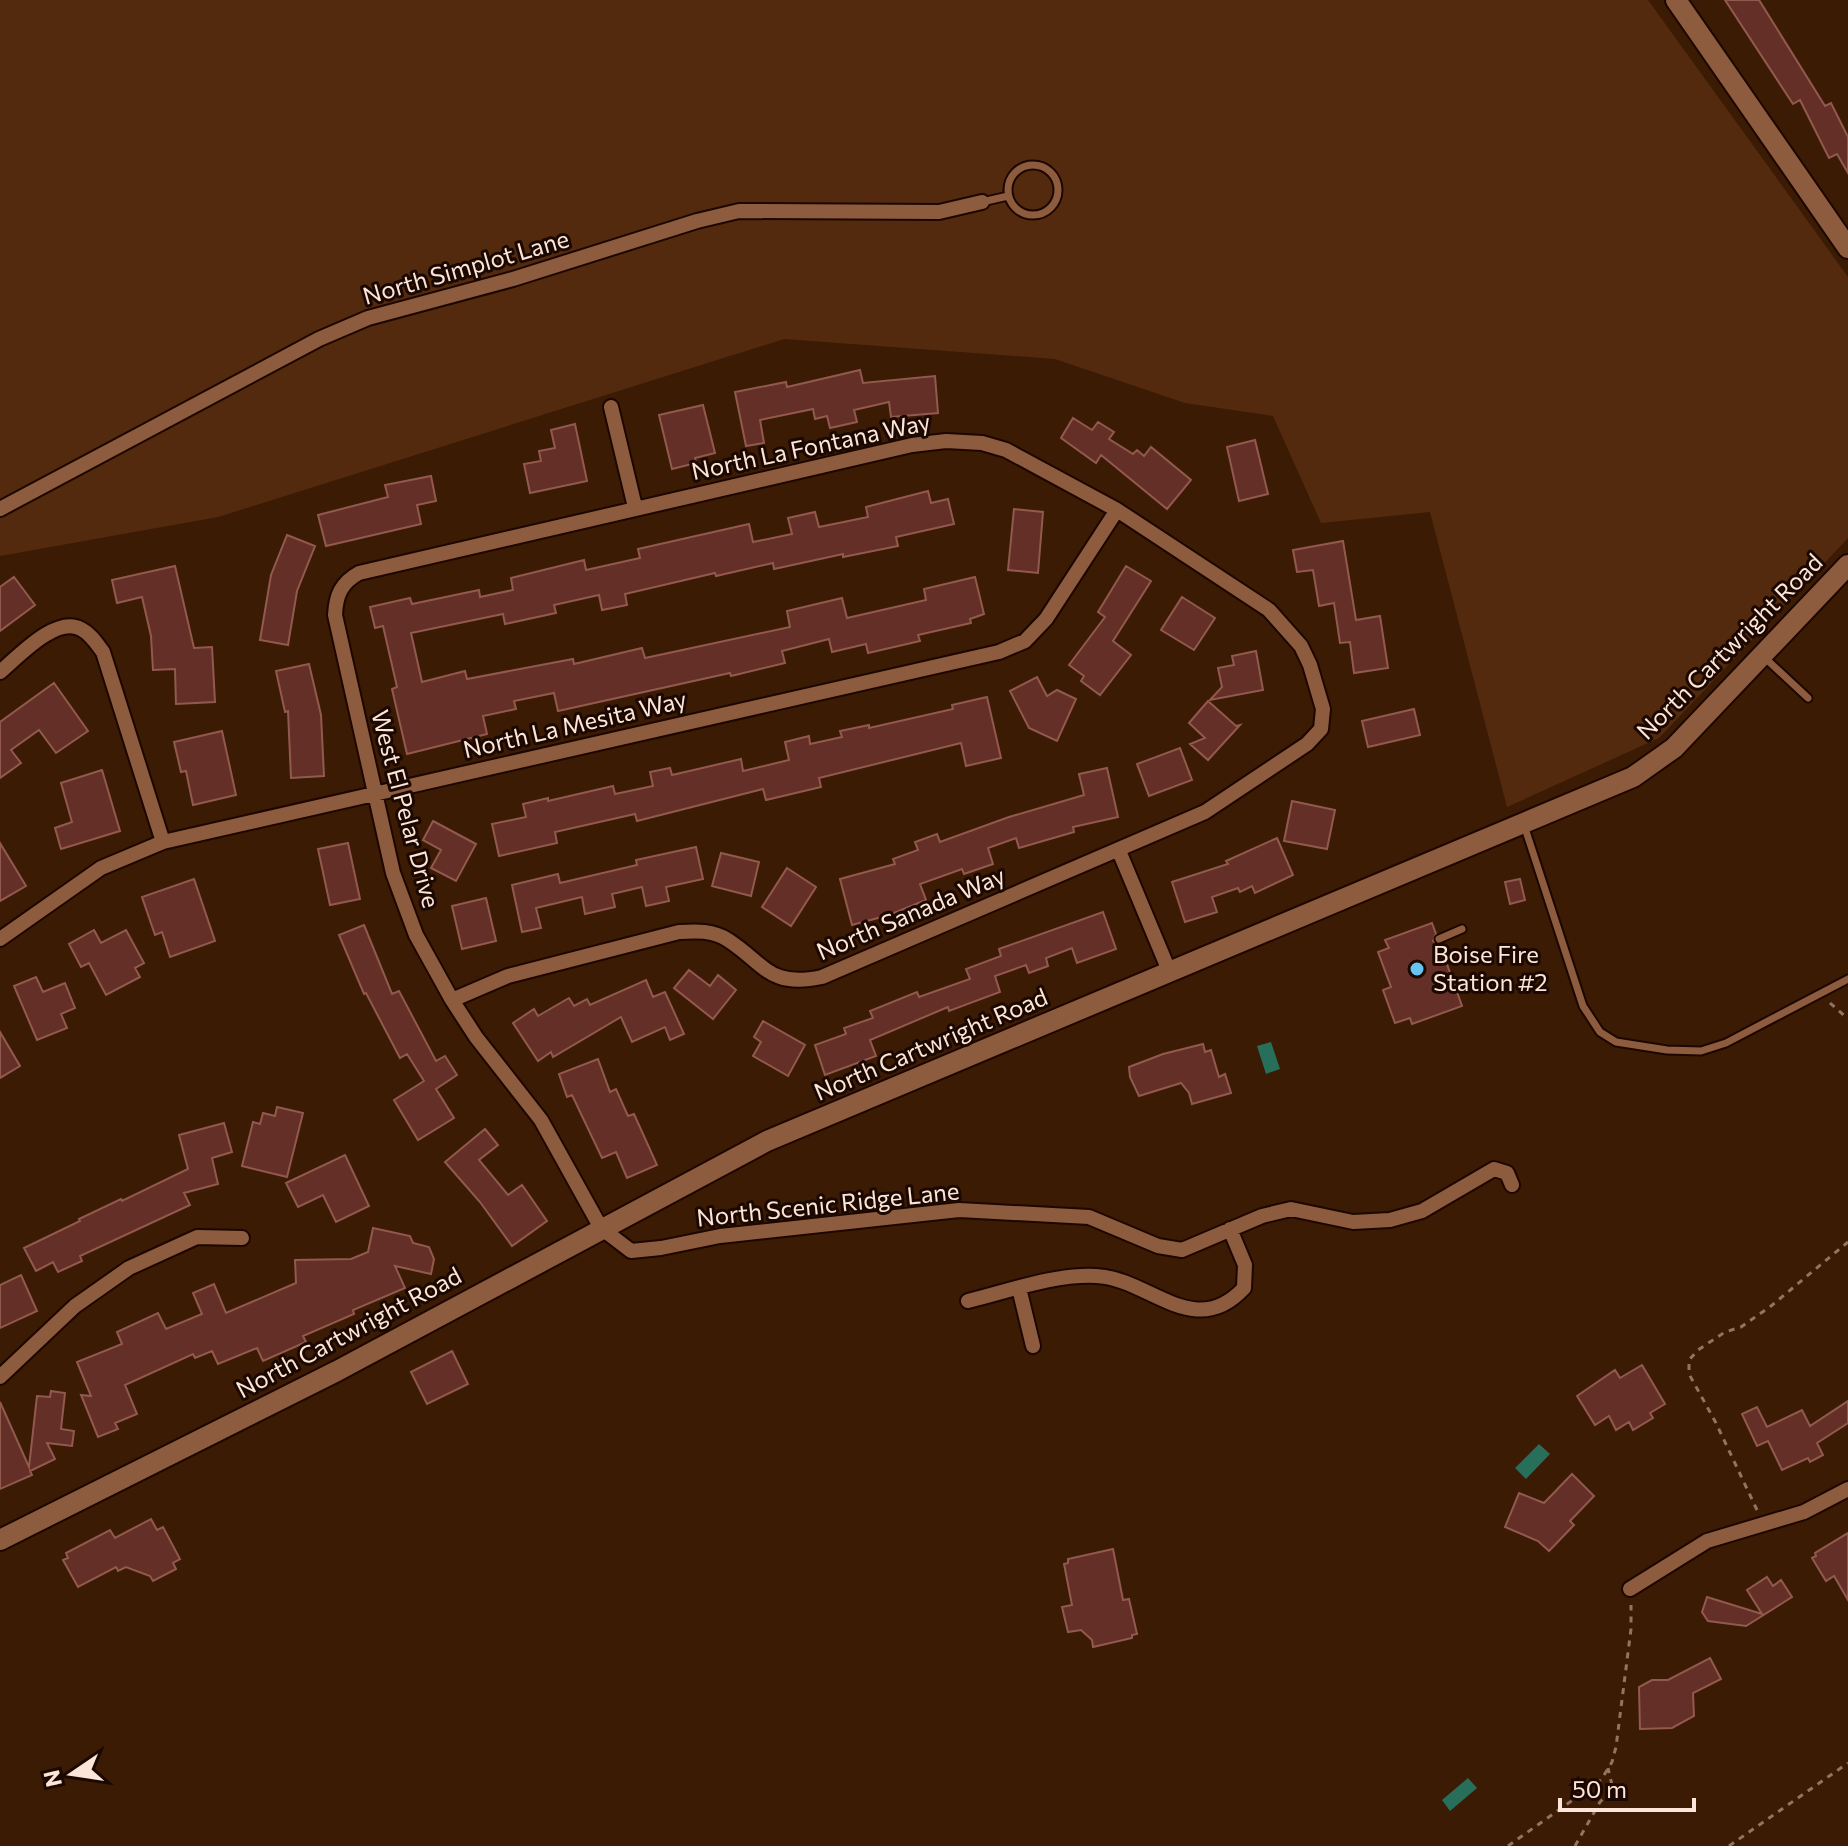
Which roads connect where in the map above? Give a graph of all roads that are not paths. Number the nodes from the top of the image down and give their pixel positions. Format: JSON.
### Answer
{"nodes":[{"id":1,"x":1676,"y":0,"type":"edge"},
{"id":2,"x":1008,"y":196,"type":"junction"},
{"id":3,"x":982,"y":202,"type":"joint"},
{"id":4,"x":1848,"y":248,"type":"edge"},
{"id":5,"x":611,"y":407,"type":"dead end"},
{"id":6,"x":635,"y":507,"type":"junction"},
{"id":7,"x":0,"y":509,"type":"edge"},
{"id":8,"x":1117,"y":510,"type":"junction"},
{"id":9,"x":1848,"y":565,"type":"edge"},
{"id":10,"x":340,"y":589,"type":"joint"},
{"id":11,"x":1762,"y":655,"type":"junction"},
{"id":12,"x":0,"y":672,"type":"edge"},
{"id":13,"x":1808,"y":698,"type":"dead end"},
{"id":14,"x":1321,"y":729,"type":"joint"},
{"id":15,"x":374,"y":792,"type":"junction"},
{"id":16,"x":1523,"y":823,"type":"junction"},
{"id":17,"x":163,"y":842,"type":"junction"},
{"id":18,"x":1119,"y":851,"type":"junction"},
{"id":19,"x":1462,"y":929,"type":"dead end"},
{"id":20,"x":0,"y":939,"type":"edge"},
{"id":21,"x":1439,"y":939,"type":"dead end"},
{"id":22,"x":1170,"y":973,"type":"junction"},
{"id":23,"x":1848,"y":979,"type":"edge"},
{"id":24,"x":452,"y":1000,"type":"junction"},
{"id":25,"x":1512,"y":1185,"type":"dead end"},
{"id":26,"x":601,"y":1228,"type":"junction"},
{"id":27,"x":1230,"y":1229,"type":"junction"},
{"id":28,"x":242,"y":1238,"type":"dead end"},
{"id":29,"x":1019,"y":1288,"type":"junction"},
{"id":30,"x":968,"y":1301,"type":"dead end"},
{"id":31,"x":1033,"y":1346,"type":"dead end"},
{"id":32,"x":0,"y":1377,"type":"edge"},
{"id":33,"x":1848,"y":1489,"type":"edge"},
{"id":34,"x":0,"y":1540,"type":"edge"},
{"id":35,"x":1630,"y":1589,"type":"road end"}],
"edges":[{"from":1,"to":4,"type":"street"},
{"from":2,"to":2,"type":"lane"},
{"from":2,"to":3,"type":"lane"},
{"from":3,"to":7,"type":"street","name":"North Simplot Lane"},
{"from":5,"to":6,"type":"street"},
{"from":6,"to":8,"type":"street","name":"North La Fontana Way"},
{"from":6,"to":10,"type":"street","name":"North La Fontana Way"},
{"from":8,"to":14,"type":"street","name":"North La Fontana Way"},
{"from":8,"to":15,"type":"street","name":"North La Mesita Way"},
{"from":9,"to":11,"type":"street","name":"North Cartwright Road"},
{"from":10,"to":15,"type":"street","name":"West El Pelar Drive"},
{"from":11,"to":13,"type":"lane"},
{"from":11,"to":16,"type":"street","name":"North Cartwright Road"},
{"from":12,"to":17,"type":"street"},
{"from":14,"to":18,"type":"street","name":"North Sanada Way"},
{"from":15,"to":17,"type":"street","name":"North La Mesita Way"},
{"from":15,"to":24,"type":"street","name":"West El Pelar Drive"},
{"from":16,"to":22,"type":"street","name":"North Cartwright Road"},
{"from":16,"to":23,"type":"lane"},
{"from":17,"to":20,"type":"street","name":"North La Mesita Way"},
{"from":18,"to":22,"type":"street"},
{"from":18,"to":24,"type":"street","name":"North Sanada Way"},
{"from":19,"to":21,"type":"lane"},
{"from":22,"to":26,"type":"street","name":"North Cartwright Road"},
{"from":24,"to":26,"type":"street","name":"West El Pelar Drive"},
{"from":25,"to":27,"type":"street","name":"North Scenic Ridge Lane"},
{"from":26,"to":27,"type":"street","name":"North Scenic Ridge Lane"},
{"from":26,"to":34,"type":"street","name":"North Cartwright Road"},
{"from":27,"to":29,"type":"street"},
{"from":28,"to":32,"type":"street"},
{"from":29,"to":30,"type":"street"},
{"from":29,"to":31,"type":"street"},
{"from":33,"to":35,"type":"street"}]}
